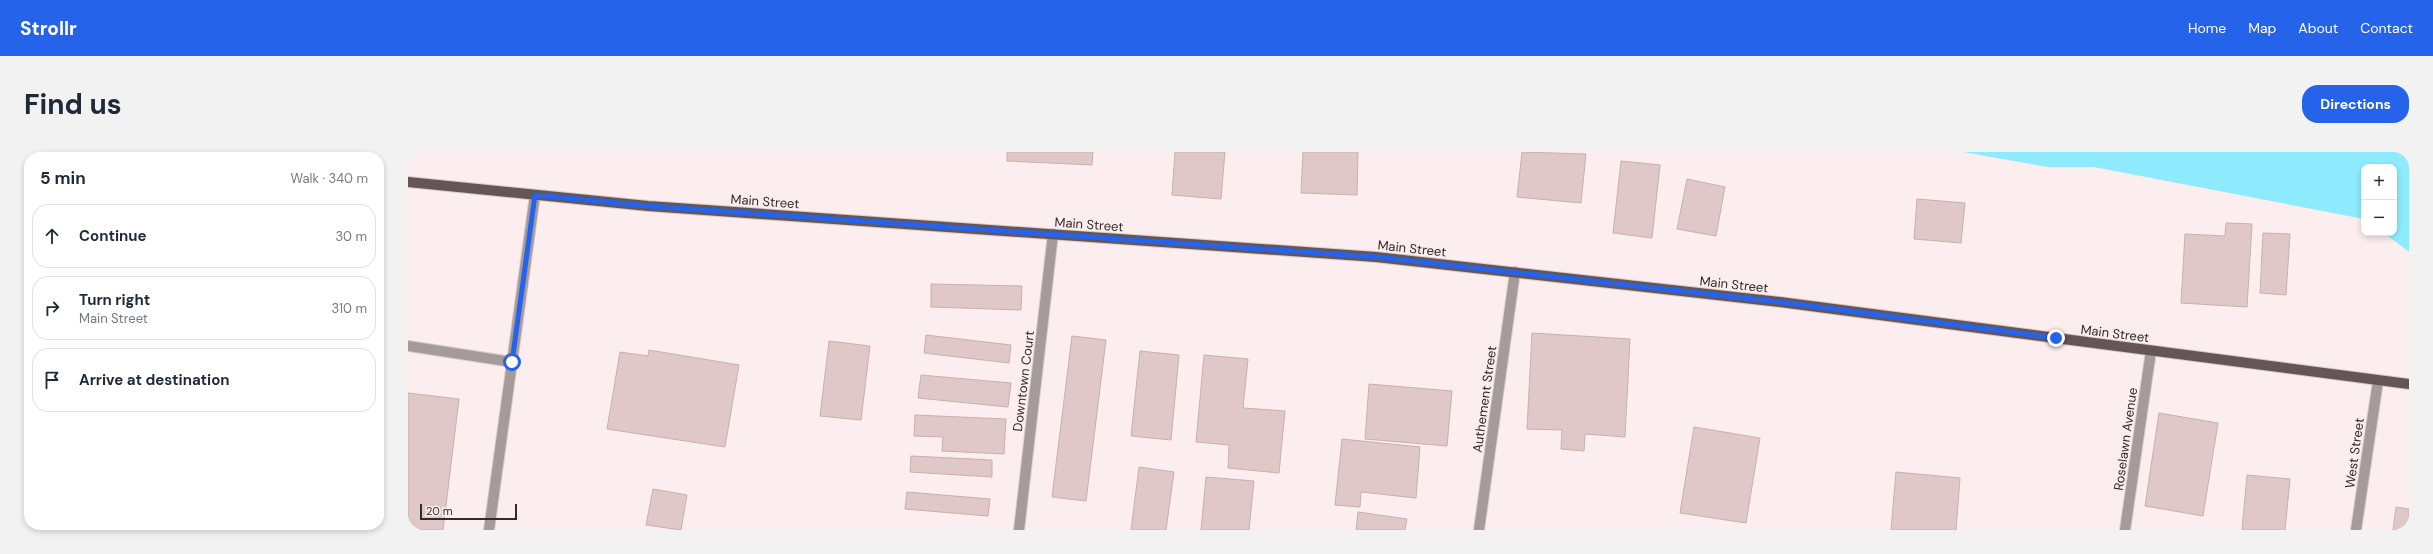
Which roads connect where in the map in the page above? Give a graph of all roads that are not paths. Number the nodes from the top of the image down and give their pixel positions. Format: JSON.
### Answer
{"nodes":[{"id":1,"x":408,"y":182,"type":"edge"},
{"id":2,"x":535,"y":195,"type":"junction"},
{"id":3,"x":1053,"y":234,"type":"junction"},
{"id":4,"x":1515,"y":272,"type":"junction"},
{"id":5,"x":408,"y":346,"type":"edge"},
{"id":6,"x":2151,"y":351,"type":"junction"},
{"id":7,"x":512,"y":362,"type":"junction"},
{"id":8,"x":2378,"y":381,"type":"junction"},
{"id":9,"x":2409,"y":384,"type":"edge"},
{"id":10,"x":489,"y":530,"type":"edge"},
{"id":11,"x":1019,"y":530,"type":"edge"},
{"id":12,"x":1479,"y":530,"type":"edge"},
{"id":13,"x":2125,"y":530,"type":"edge"},
{"id":14,"x":2356,"y":530,"type":"edge"}],
"edges":[{"from":1,"to":2,"type":"main road","name":"Main Street"},
{"from":2,"to":3,"type":"main road","name":"Main Street"},
{"from":2,"to":7,"type":"street"},
{"from":3,"to":4,"type":"main road","name":"Main Street"},
{"from":3,"to":11,"type":"street","name":"Downtown Court"},
{"from":4,"to":6,"type":"main road","name":"Main Street"},
{"from":4,"to":12,"type":"street","name":"Authement Street"},
{"from":5,"to":7,"type":"street"},
{"from":6,"to":8,"type":"main road","name":"Main Street"},
{"from":6,"to":13,"type":"street","name":"Roselawn Avenue"},
{"from":7,"to":10,"type":"street"},
{"from":8,"to":9,"type":"main road","name":"Main Street"},
{"from":8,"to":14,"type":"street","name":"West Street"}]}
